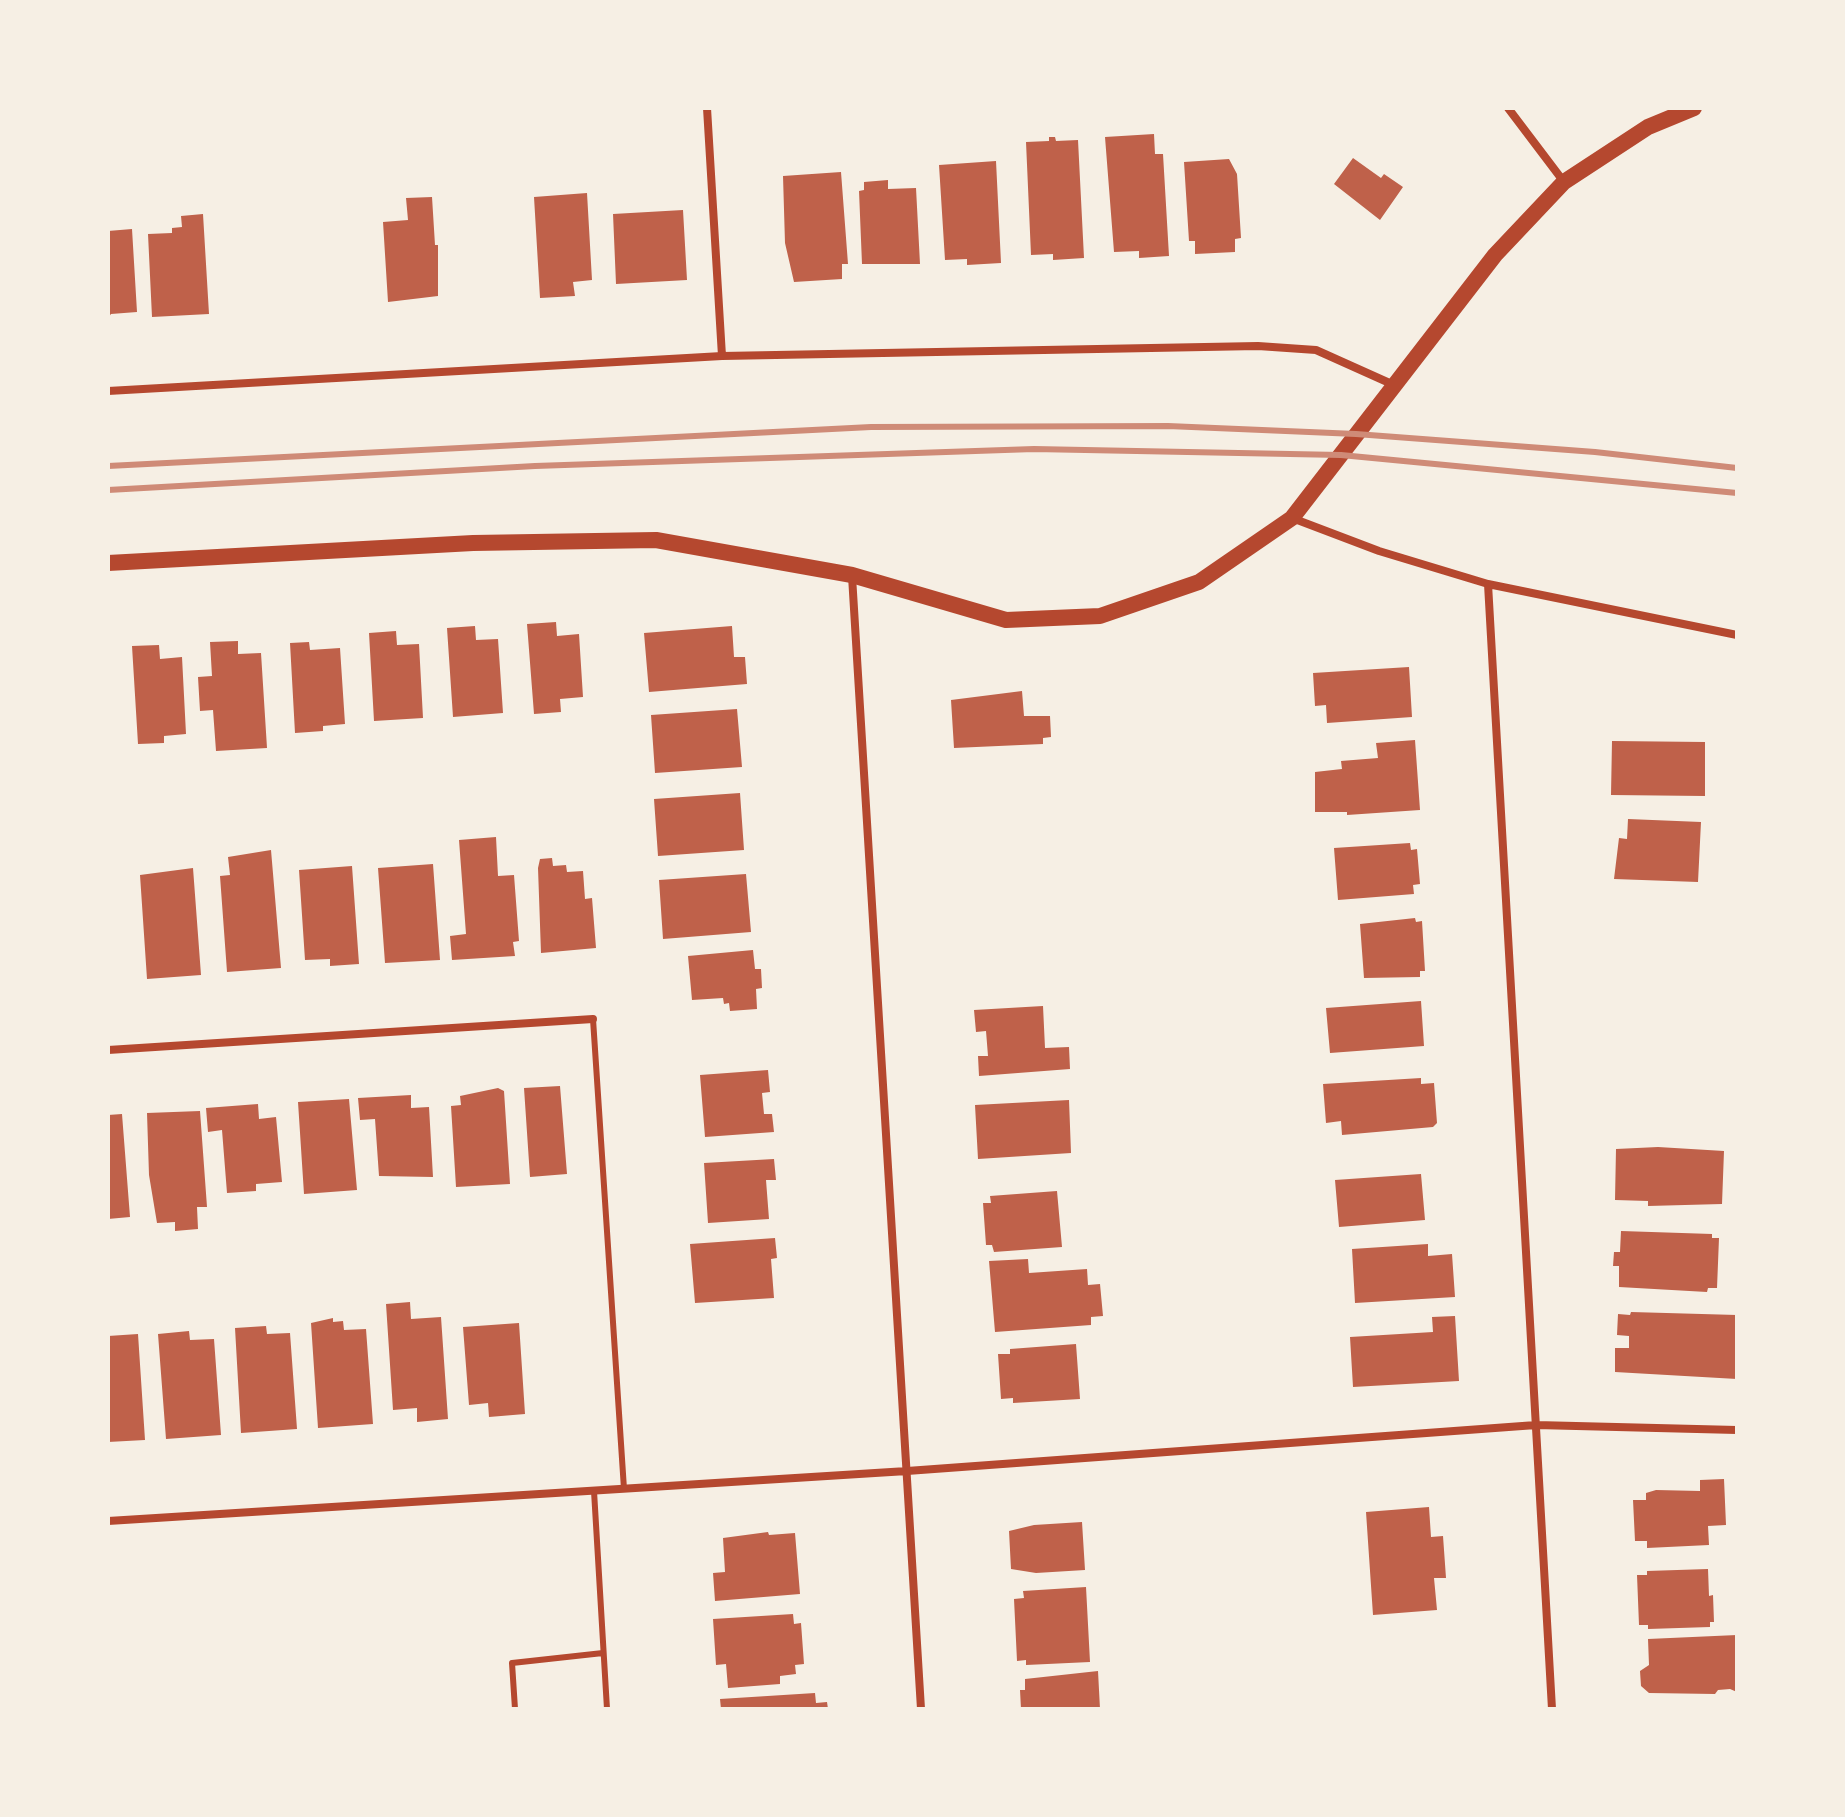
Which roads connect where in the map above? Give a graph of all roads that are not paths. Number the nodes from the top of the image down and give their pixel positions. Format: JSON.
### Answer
{"nodes":[{"id":1,"x":707,"y":108,"type":"edge"},
{"id":2,"x":1508,"y":108,"type":"edge"},
{"id":3,"x":1694,"y":108,"type":"edge"},
{"id":4,"x":1564,"y":182,"type":"junction"},
{"id":5,"x":722,"y":356,"type":"junction"},
{"id":6,"x":1394,"y":385,"type":"junction"},
{"id":7,"x":108,"y":391,"type":"edge"},
{"id":8,"x":1292,"y":518,"type":"junction"},
{"id":9,"x":108,"y":563,"type":"edge"},
{"id":10,"x":852,"y":575,"type":"junction"},
{"id":11,"x":1488,"y":584,"type":"junction"},
{"id":12,"x":1737,"y":635,"type":"edge"},
{"id":13,"x":593,"y":1019,"type":"joint"},
{"id":14,"x":108,"y":1050,"type":"edge"},
{"id":15,"x":1536,"y":1425,"type":"junction"},
{"id":16,"x":1737,"y":1430,"type":"edge"},
{"id":17,"x":907,"y":1471,"type":"junction"},
{"id":18,"x":624,"y":1489,"type":"junction"},
{"id":19,"x":594,"y":1491,"type":"junction"},
{"id":20,"x":108,"y":1521,"type":"edge"},
{"id":21,"x":603,"y":1653,"type":"junction"},
{"id":22,"x":515,"y":1709,"type":"edge"},
{"id":23,"x":607,"y":1709,"type":"edge"},
{"id":24,"x":921,"y":1709,"type":"edge"},
{"id":25,"x":1552,"y":1709,"type":"edge"}],
"edges":[{"from":1,"to":5,"type":"street"},
{"from":2,"to":4,"type":"street"},
{"from":3,"to":4,"type":"main road"},
{"from":4,"to":6,"type":"main road"},
{"from":5,"to":6,"type":"street"},
{"from":5,"to":7,"type":"street"},
{"from":6,"to":8,"type":"main road"},
{"from":8,"to":10,"type":"main road"},
{"from":8,"to":11,"type":"street"},
{"from":9,"to":10,"type":"main road"},
{"from":10,"to":17,"type":"street"},
{"from":11,"to":12,"type":"street"},
{"from":11,"to":15,"type":"street"},
{"from":13,"to":14,"type":"street"},
{"from":13,"to":18,"type":"lane"},
{"from":15,"to":16,"type":"street"},
{"from":15,"to":17,"type":"street"},
{"from":15,"to":25,"type":"street"},
{"from":17,"to":18,"type":"street"},
{"from":17,"to":24,"type":"street"},
{"from":18,"to":19,"type":"street"},
{"from":19,"to":20,"type":"street"},
{"from":19,"to":21,"type":"lane"},
{"from":21,"to":22,"type":"lane"},
{"from":21,"to":23,"type":"lane"}]}
